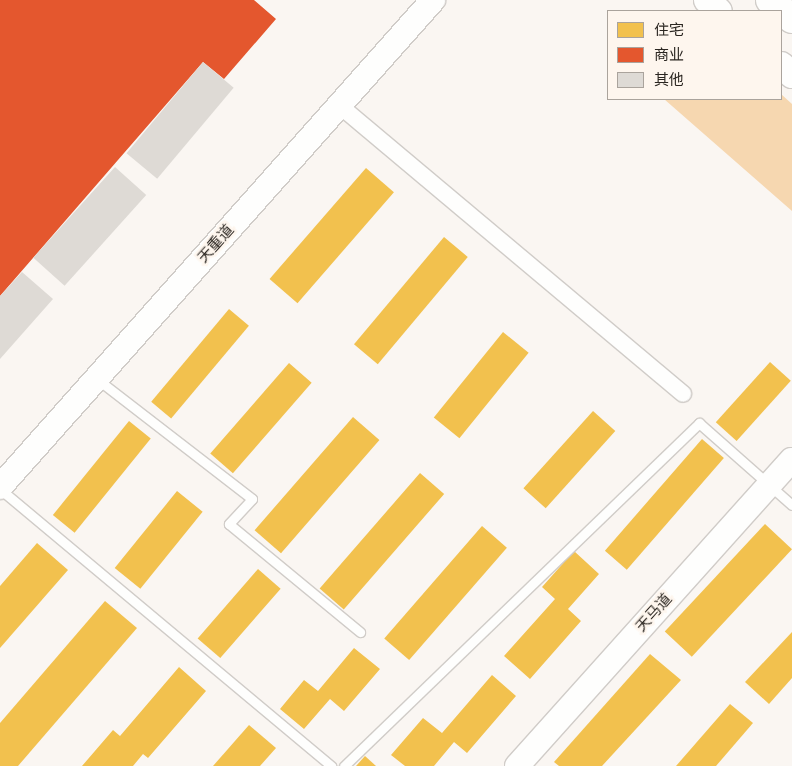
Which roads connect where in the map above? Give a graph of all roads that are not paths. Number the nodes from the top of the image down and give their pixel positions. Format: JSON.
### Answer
{"nodes":[{"id":1,"x":433,"y":0,"type":"edge"},
{"id":2,"x":707,"y":0,"type":"edge"},
{"id":3,"x":770,"y":0,"type":"edge"},
{"id":4,"x":719,"y":10,"type":"edge"},
{"id":5,"x":782,"y":10,"type":"edge"},
{"id":6,"x":782,"y":10,"type":"edge"},
{"id":7,"x":792,"y":19,"type":"edge"},
{"id":8,"x":782,"y":66,"type":"edge"},
{"id":9,"x":792,"y":75,"type":"edge"},
{"id":10,"x":340,"y":105,"type":"junction"},
{"id":11,"x":96,"y":379,"type":"junction"},
{"id":12,"x":683,"y":394,"type":"dead end"},
{"id":13,"x":792,"y":460,"type":"edge"},
{"id":14,"x":769,"y":485,"type":"junction"},
{"id":15,"x":0,"y":488,"type":"edge"},
{"id":16,"x":792,"y":505,"type":"edge"},
{"id":17,"x":360,"y":632,"type":"dead end"},
{"id":18,"x":331,"y":766,"type":"edge"},
{"id":19,"x":344,"y":766,"type":"edge"},
{"id":20,"x":517,"y":766,"type":"edge"}],
"edges":[{"from":1,"to":10,"type":"street","name":"天重道"},
{"from":2,"to":4,"type":"main road"},
{"from":3,"to":5,"type":"highway"},
{"from":6,"to":7,"type":"highway"},
{"from":8,"to":9,"type":"main road"},
{"from":10,"to":11,"type":"street","name":"天重道"},
{"from":10,"to":12,"type":"street"},
{"from":11,"to":15,"type":"street","name":"天重道"},
{"from":11,"to":17,"type":"lane"},
{"from":13,"to":14,"type":"street","name":"天马道"},
{"from":14,"to":16,"type":"lane"},
{"from":14,"to":19,"type":"lane"},
{"from":14,"to":20,"type":"street","name":"天马道"},
{"from":15,"to":18,"type":"lane"}]}
